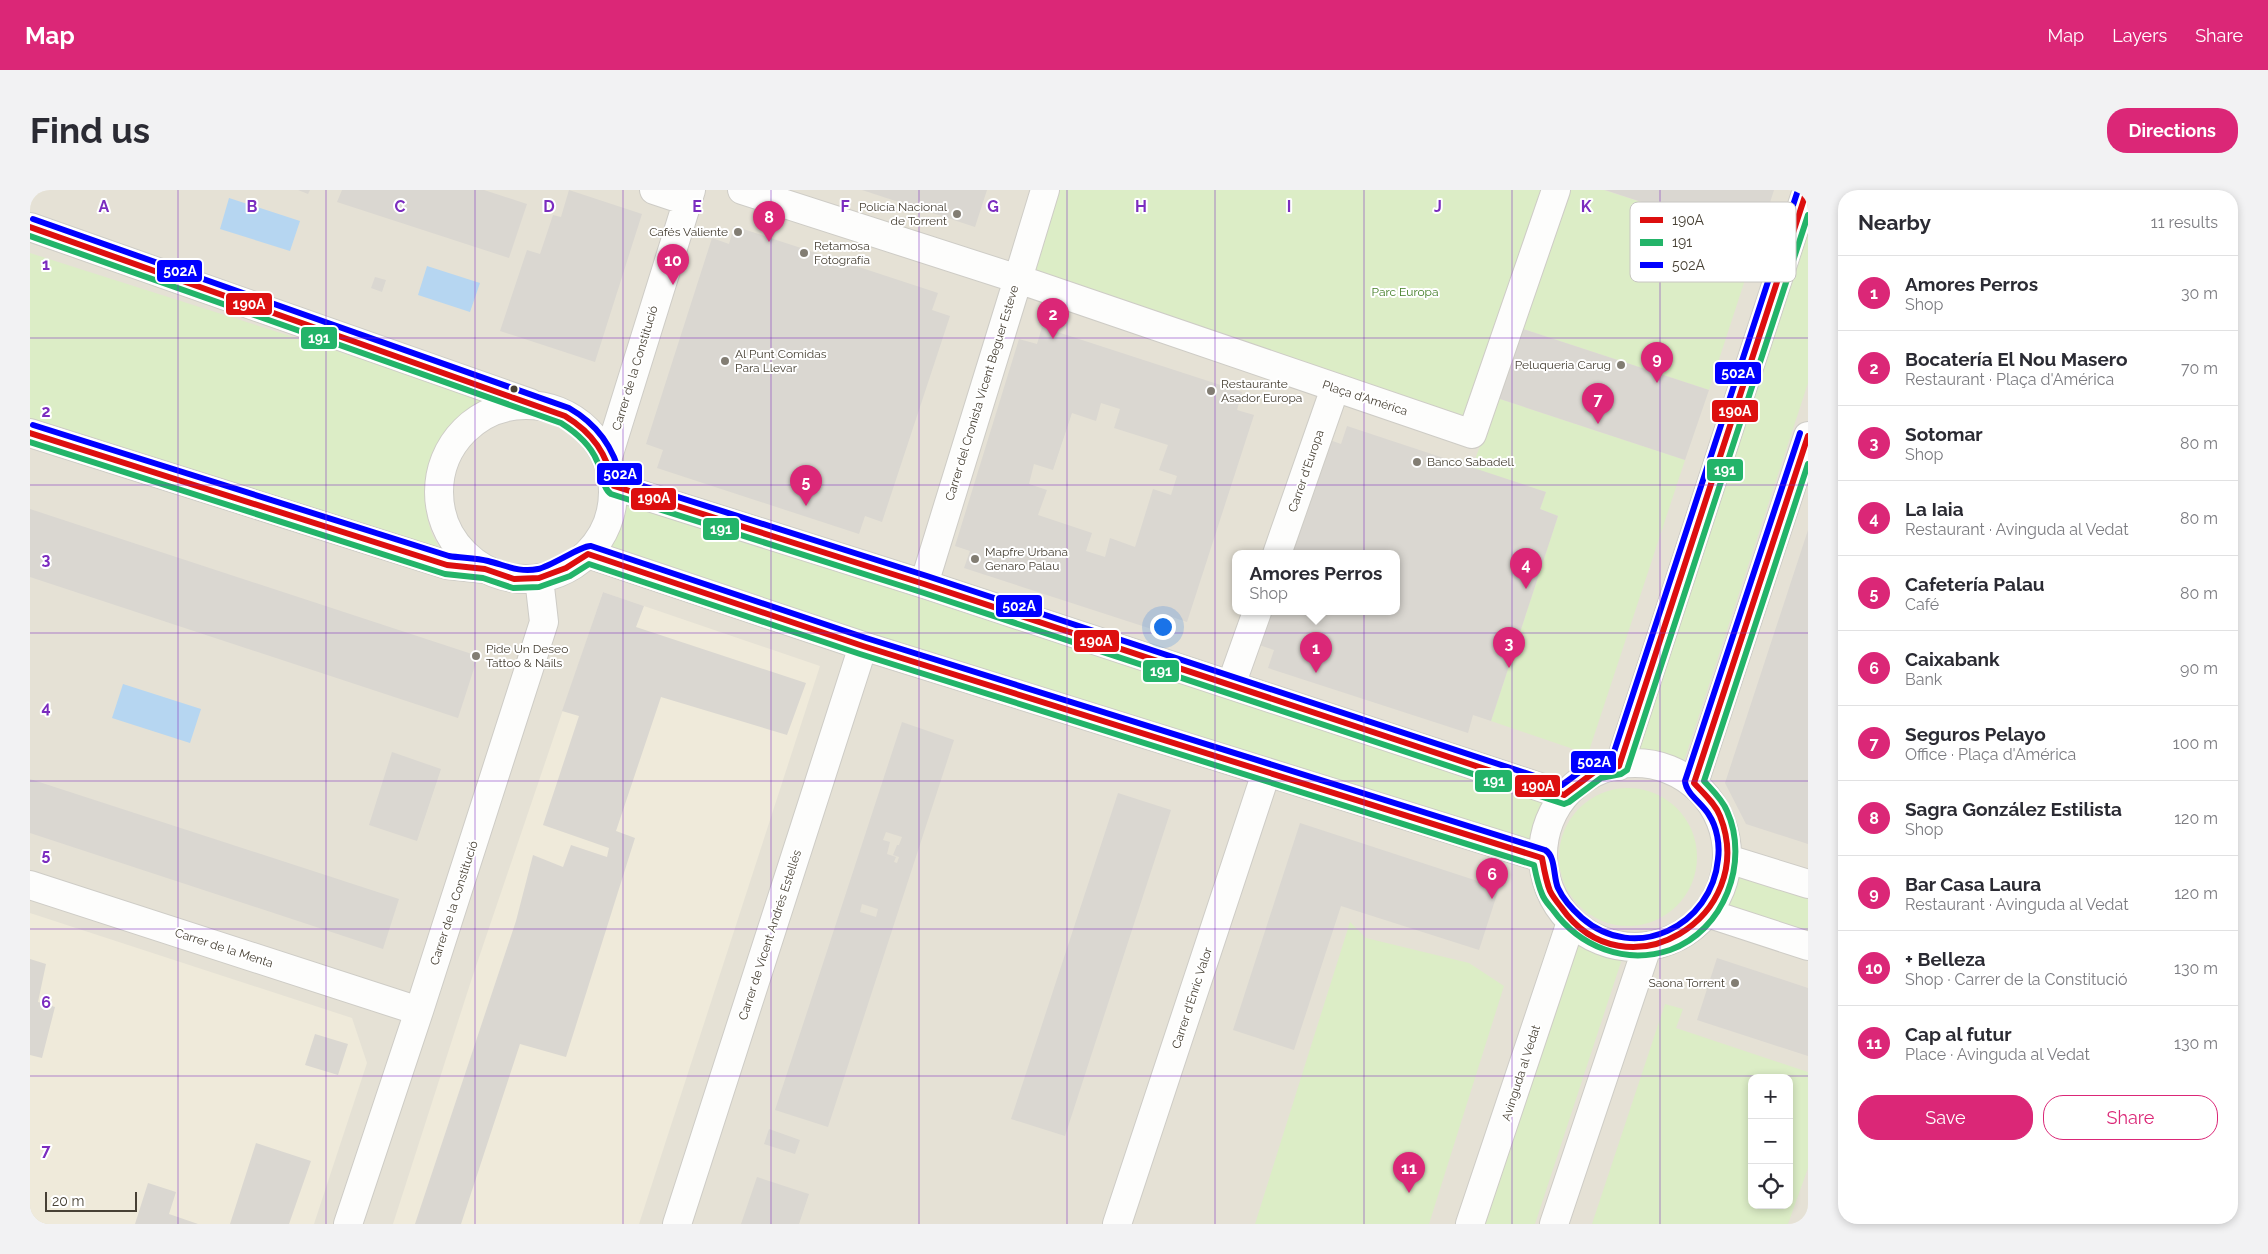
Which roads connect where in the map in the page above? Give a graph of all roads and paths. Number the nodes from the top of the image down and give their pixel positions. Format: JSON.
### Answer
{"nodes":[{"id":1,"x":654,"y":190,"type":"edge"},
{"id":2,"x":742,"y":190,"type":"edge"},
{"id":3,"x":1045,"y":190,"type":"edge"},
{"id":4,"x":1556,"y":190,"type":"edge"},
{"id":5,"x":1807,"y":190,"type":"edge"},
{"id":6,"x":689,"y":195,"type":"edge"},
{"id":7,"x":1796,"y":224,"type":"edge"},
{"id":8,"x":30,"y":227,"type":"edge"},
{"id":9,"x":1018,"y":279,"type":"junction"},
{"id":10,"x":1777,"y":282,"type":"edge"},
{"id":11,"x":1335,"y":388,"type":"junction"},
{"id":12,"x":536,"y":405,"type":"junction"},
{"id":13,"x":30,"y":433,"type":"edge"},
{"id":14,"x":1808,"y":436,"type":"edge"},
{"id":15,"x":607,"y":460,"type":"junction"},
{"id":16,"x":614,"y":486,"type":"junction"},
{"id":17,"x":1278,"y":550,"type":"edge"},
{"id":18,"x":588,"y":554,"type":"junction"},
{"id":19,"x":485,"y":569,"type":"junction"},
{"id":20,"x":539,"y":578,"type":"junction"},
{"id":21,"x":924,"y":584,"type":"junction"},
{"id":22,"x":1256,"y":615,"type":"edge"},
{"id":23,"x":863,"y":646,"type":"junction"},
{"id":24,"x":1232,"y":685,"type":"junction"},
{"id":25,"x":1619,"y":766,"type":"junction"},
{"id":26,"x":1266,"y":773,"type":"junction"},
{"id":27,"x":1694,"y":782,"type":"junction"},
{"id":28,"x":1564,"y":795,"type":"junction"},
{"id":29,"x":1542,"y":858,"type":"junction"},
{"id":30,"x":1728,"y":859,"type":"junction"},
{"id":31,"x":1808,"y":884,"type":"edge"},
{"id":32,"x":30,"y":885,"type":"edge"},
{"id":33,"x":1707,"y":913,"type":"junction"},
{"id":34,"x":1571,"y":922,"type":"junction"},
{"id":35,"x":1808,"y":946,"type":"edge"},
{"id":36,"x":1647,"y":947,"type":"junction"},
{"id":37,"x":419,"y":1011,"type":"junction"},
{"id":38,"x":348,"y":1224,"type":"edge"},
{"id":39,"x":677,"y":1224,"type":"edge"},
{"id":40,"x":1117,"y":1224,"type":"edge"},
{"id":41,"x":1470,"y":1224,"type":"edge"},
{"id":42,"x":1554,"y":1224,"type":"edge"}],
"edges":[{"from":1,"to":6,"type":"street"},
{"from":2,"to":9,"type":"street","name":"Carrer del Cronista Vicent Beguer Esteve"},
{"from":3,"to":9,"type":"street"},
{"from":4,"to":11,"type":"street","name":"Plaça d'América"},
{"from":5,"to":7,"type":"street"},
{"from":6,"to":15,"type":"street","name":"Carrer de la Constitució"},
{"from":8,"to":12,"type":"street"},
{"from":9,"to":11,"type":"street","name":"Plaça d'América"},
{"from":9,"to":21,"type":"street","name":"Carrer del Cronista Vicent Beguer Esteve"},
{"from":10,"to":25,"type":"street"},
{"from":11,"to":17,"type":"street","name":"Carrer d'Europa"},
{"from":12,"to":15,"type":"street"},
{"from":12,"to":19,"type":"street"},
{"from":13,"to":19,"type":"street"},
{"from":14,"to":27,"type":"street"},
{"from":15,"to":16,"type":"street"},
{"from":16,"to":18,"type":"street"},
{"from":16,"to":21,"type":"street"},
{"from":18,"to":20,"type":"street"},
{"from":18,"to":23,"type":"street"},
{"from":19,"to":20,"type":"street"},
{"from":20,"to":37,"type":"street","name":"Carrer de la Constitució"},
{"from":21,"to":24,"type":"street"},
{"from":22,"to":24,"type":"street"},
{"from":23,"to":26,"type":"street"},
{"from":23,"to":39,"type":"street","name":"Carrer de Vicent Andrés Estellés"},
{"from":24,"to":28,"type":"street"},
{"from":25,"to":27,"type":"street"},
{"from":25,"to":28,"type":"street"},
{"from":26,"to":29,"type":"street"},
{"from":26,"to":40,"type":"street","name":"Carrer d'Enric Valor"},
{"from":27,"to":30,"type":"street"},
{"from":28,"to":29,"type":"street"},
{"from":29,"to":34,"type":"street"},
{"from":30,"to":31,"type":"street"},
{"from":30,"to":33,"type":"street"},
{"from":32,"to":37,"type":"street","name":"Carrer de la Menta"},
{"from":33,"to":35,"type":"street"},
{"from":33,"to":36,"type":"street"},
{"from":34,"to":36,"type":"street"},
{"from":34,"to":41,"type":"street","name":"Avinguda al Vedat"},
{"from":36,"to":42,"type":"street"},
{"from":37,"to":38,"type":"street","name":"Carrer de la Constitució"}]}
